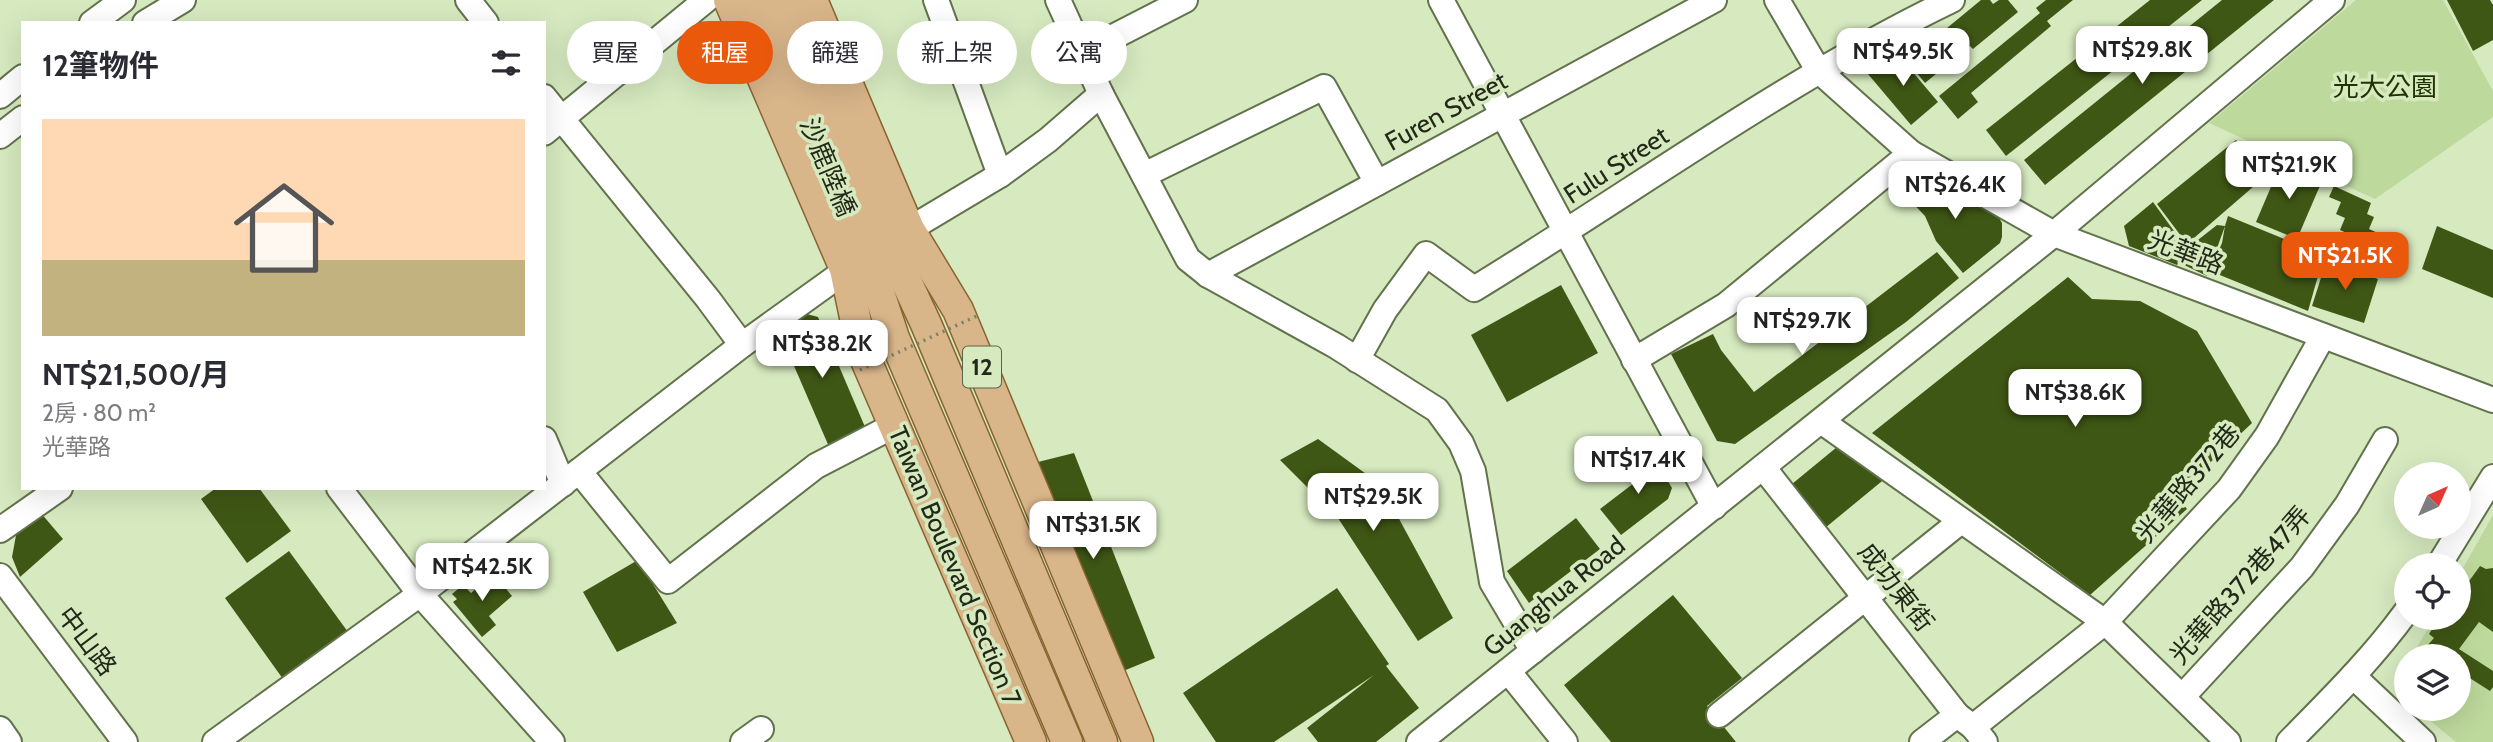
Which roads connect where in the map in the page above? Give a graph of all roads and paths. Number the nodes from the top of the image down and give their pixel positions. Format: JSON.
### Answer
{"nodes":[{"id":1,"x":123,"y":0,"type":"edge"},
{"id":2,"x":183,"y":0,"type":"edge"},
{"id":3,"x":468,"y":0,"type":"edge"},
{"id":4,"x":706,"y":0,"type":"edge"},
{"id":5,"x":729,"y":0,"type":"edge"},
{"id":6,"x":757,"y":0,"type":"edge"},
{"id":7,"x":784,"y":0,"type":"edge"},
{"id":8,"x":812,"y":0,"type":"edge"},
{"id":9,"x":936,"y":0,"type":"edge"},
{"id":10,"x":1058,"y":0,"type":"edge"},
{"id":11,"x":1185,"y":0,"type":"edge"},
{"id":12,"x":1441,"y":0,"type":"edge"},
{"id":13,"x":1714,"y":0,"type":"edge"},
{"id":14,"x":1777,"y":0,"type":"edge"},
{"id":15,"x":1952,"y":0,"type":"edge"},
{"id":16,"x":2332,"y":0,"type":"edge"},
{"id":17,"x":95,"y":21,"type":"edge"},
{"id":18,"x":148,"y":21,"type":"edge"},
{"id":19,"x":484,"y":21,"type":"edge"},
{"id":20,"x":1068,"y":21,"type":"edge"},
{"id":21,"x":1127,"y":29,"type":"edge"},
{"id":22,"x":1818,"y":70,"type":"junction"},
{"id":23,"x":21,"y":79,"type":"edge"},
{"id":24,"x":1096,"y":84,"type":"edge"},
{"id":25,"x":1101,"y":94,"type":"junction"},
{"id":26,"x":0,"y":96,"type":"edge"},
{"id":27,"x":546,"y":104,"type":"edge"},
{"id":28,"x":1502,"y":114,"type":"junction"},
{"id":29,"x":21,"y":120,"type":"edge"},
{"id":30,"x":553,"y":127,"type":"edge"},
{"id":31,"x":0,"y":136,"type":"edge"},
{"id":32,"x":1911,"y":153,"type":"junction"},
{"id":33,"x":1000,"y":175,"type":"junction"},
{"id":34,"x":1144,"y":175,"type":"junction"},
{"id":35,"x":1377,"y":183,"type":"junction"},
{"id":36,"x":1566,"y":233,"type":"junction"},
{"id":37,"x":2054,"y":234,"type":"junction"},
{"id":38,"x":877,"y":249,"type":"junction"},
{"id":39,"x":1208,"y":275,"type":"junction"},
{"id":40,"x":979,"y":315,"type":"dead end"},
{"id":41,"x":2323,"y":336,"type":"junction"},
{"id":42,"x":742,"y":345,"type":"junction"},
{"id":43,"x":1357,"y":360,"type":"junction"},
{"id":44,"x":1634,"y":360,"type":"junction"},
{"id":45,"x":860,"y":370,"type":"dead end"},
{"id":46,"x":2493,"y":400,"type":"edge"},
{"id":47,"x":1821,"y":421,"type":"junction"},
{"id":48,"x":895,"y":425,"type":"junction"},
{"id":49,"x":2385,"y":440,"type":"dead end"},
{"id":50,"x":546,"y":442,"type":"edge"},
{"id":51,"x":1763,"y":467,"type":"junction"},
{"id":52,"x":571,"y":477,"type":"junction"},
{"id":53,"x":2493,"y":477,"type":"edge"},
{"id":54,"x":57,"y":490,"type":"edge"},
{"id":55,"x":341,"y":490,"type":"edge"},
{"id":56,"x":1714,"y":507,"type":"junction"},
{"id":57,"x":1961,"y":521,"type":"junction"},
{"id":58,"x":0,"y":530,"type":"edge"},
{"id":59,"x":2446,"y":553,"type":"edge"},
{"id":60,"x":0,"y":576,"type":"edge"},
{"id":61,"x":420,"y":594,"type":"junction"},
{"id":62,"x":1867,"y":597,"type":"junction"},
{"id":63,"x":2105,"y":622,"type":"junction"},
{"id":64,"x":2394,"y":628,"type":"edge"},
{"id":65,"x":1533,"y":651,"type":"junction"},
{"id":66,"x":1508,"y":671,"type":"junction"},
{"id":67,"x":2353,"y":676,"type":"junction"},
{"id":68,"x":2183,"y":696,"type":"junction"},
{"id":69,"x":1719,"y":715,"type":"dead end"},
{"id":70,"x":1972,"y":728,"type":"edge"},
{"id":71,"x":0,"y":729,"type":"edge"},
{"id":72,"x":9,"y":742,"type":"edge"},
{"id":73,"x":125,"y":742,"type":"edge"},
{"id":74,"x":215,"y":742,"type":"edge"},
{"id":75,"x":552,"y":742,"type":"edge"},
{"id":76,"x":1031,"y":742,"type":"edge"},
{"id":77,"x":1067,"y":742,"type":"edge"},
{"id":78,"x":1102,"y":742,"type":"edge"},
{"id":79,"x":1138,"y":742,"type":"edge"},
{"id":80,"x":1419,"y":742,"type":"edge"},
{"id":81,"x":1566,"y":742,"type":"edge"},
{"id":82,"x":1922,"y":742,"type":"edge"},
{"id":83,"x":2228,"y":742,"type":"edge"},
{"id":84,"x":2289,"y":742,"type":"edge"},
{"id":85,"x":2423,"y":742,"type":"edge"}],
"edges":[{"from":1,"to":17,"type":"street"},
{"from":2,"to":18,"type":"street"},
{"from":3,"to":19,"type":"street"},
{"from":4,"to":30,"type":"street"},
{"from":5,"to":38,"type":"main road","name":"Taiwan Boulevard Section 7","number":"12"},
{"from":6,"to":38,"type":"main road","name":"沙鹿陸橋","number":"12"},
{"from":7,"to":38,"type":"main road","name":"沙鹿陸橋","number":"12"},
{"from":8,"to":38,"type":"main road","name":"Taiwan Boulevard Section 7","number":"12"},
{"from":9,"to":33,"type":"street"},
{"from":10,"to":20,"type":"street"},
{"from":11,"to":21,"type":"street"},
{"from":12,"to":28,"type":"street"},
{"from":13,"to":28,"type":"street","name":"Furen Street"},
{"from":14,"to":22,"type":"street","name":"光華路"},
{"from":15,"to":22,"type":"street","name":"Fulu Street"},
{"from":16,"to":37,"type":"street","name":"Guanghua Road"},
{"from":22,"to":32,"type":"street","name":"光華路"},
{"from":22,"to":36,"type":"street","name":"Fulu Street"},
{"from":23,"to":26,"type":"street"},
{"from":24,"to":25,"type":"street"},
{"from":25,"to":33,"type":"street"},
{"from":25,"to":34,"type":"street"},
{"from":27,"to":30,"type":"street"},
{"from":28,"to":35,"type":"street","name":"Furen Street"},
{"from":28,"to":36,"type":"street"},
{"from":29,"to":31,"type":"street"},
{"from":30,"to":42,"type":"street"},
{"from":32,"to":37,"type":"street","name":"光華路"},
{"from":32,"to":44,"type":"street"},
{"from":33,"to":38,"type":"street"},
{"from":34,"to":35,"type":"street"},
{"from":34,"to":39,"type":"street"},
{"from":35,"to":39,"type":"street","name":"Furen Street"},
{"from":36,"to":43,"type":"street","name":"Fulu Street"},
{"from":36,"to":44,"type":"street"},
{"from":37,"to":41,"type":"street","name":"光華路"},
{"from":37,"to":47,"type":"street","name":"Guanghua Road"},
{"from":38,"to":42,"type":"street"},
{"from":38,"to":48,"type":"main road","name":"Taiwan Boulevard Section 7","number":"12"},
{"from":38,"to":77,"type":"main road","name":"Taiwan Boulevard Section 7","number":"12"},
{"from":38,"to":78,"type":"main road","name":"Taiwan Boulevard Section 7","number":"12"},
{"from":38,"to":79,"type":"main road","name":"Taiwan Boulevard Section 7","number":"12"},
{"from":39,"to":43,"type":"street"},
{"from":40,"to":45,"type":"path","bridge":true},
{"from":41,"to":46,"type":"street","name":"光華路"},
{"from":41,"to":63,"type":"street","name":"光華路372巷"},
{"from":42,"to":52,"type":"street"},
{"from":43,"to":65,"type":"street"},
{"from":44,"to":56,"type":"street"},
{"from":47,"to":51,"type":"street","name":"Guanghua Road"},
{"from":47,"to":57,"type":"street"},
{"from":48,"to":52,"type":"street"},
{"from":48,"to":76,"type":"main road","name":"Taiwan Boulevard Section 7","number":"12"},
{"from":49,"to":68,"type":"street","name":"光華路372巷47弄"},
{"from":50,"to":52,"type":"street"},
{"from":51,"to":56,"type":"street","name":"Guanghua Road"},
{"from":51,"to":62,"type":"street","name":"成功東街"},
{"from":52,"to":61,"type":"street"},
{"from":53,"to":59,"type":"street"},
{"from":54,"to":58,"type":"street"},
{"from":55,"to":61,"type":"street"},
{"from":56,"to":65,"type":"street","name":"Guanghua Road"},
{"from":57,"to":62,"type":"street"},
{"from":57,"to":63,"type":"street"},
{"from":60,"to":73,"type":"street","name":"中山路"},
{"from":61,"to":74,"type":"street"},
{"from":61,"to":75,"type":"street"},
{"from":62,"to":69,"type":"street"},
{"from":62,"to":70,"type":"street","name":"成功東街"},
{"from":63,"to":68,"type":"street"},
{"from":63,"to":70,"type":"street","name":"光華路372巷"},
{"from":64,"to":67,"type":"street"},
{"from":65,"to":66,"type":"street","name":"Guanghua Road"},
{"from":66,"to":80,"type":"street","name":"Guanghua Road"},
{"from":66,"to":81,"type":"street"},
{"from":67,"to":84,"type":"street"},
{"from":67,"to":85,"type":"street"},
{"from":68,"to":83,"type":"street"},
{"from":70,"to":82,"type":"street","name":"光華路372巷"},
{"from":71,"to":72,"type":"street"}]}
